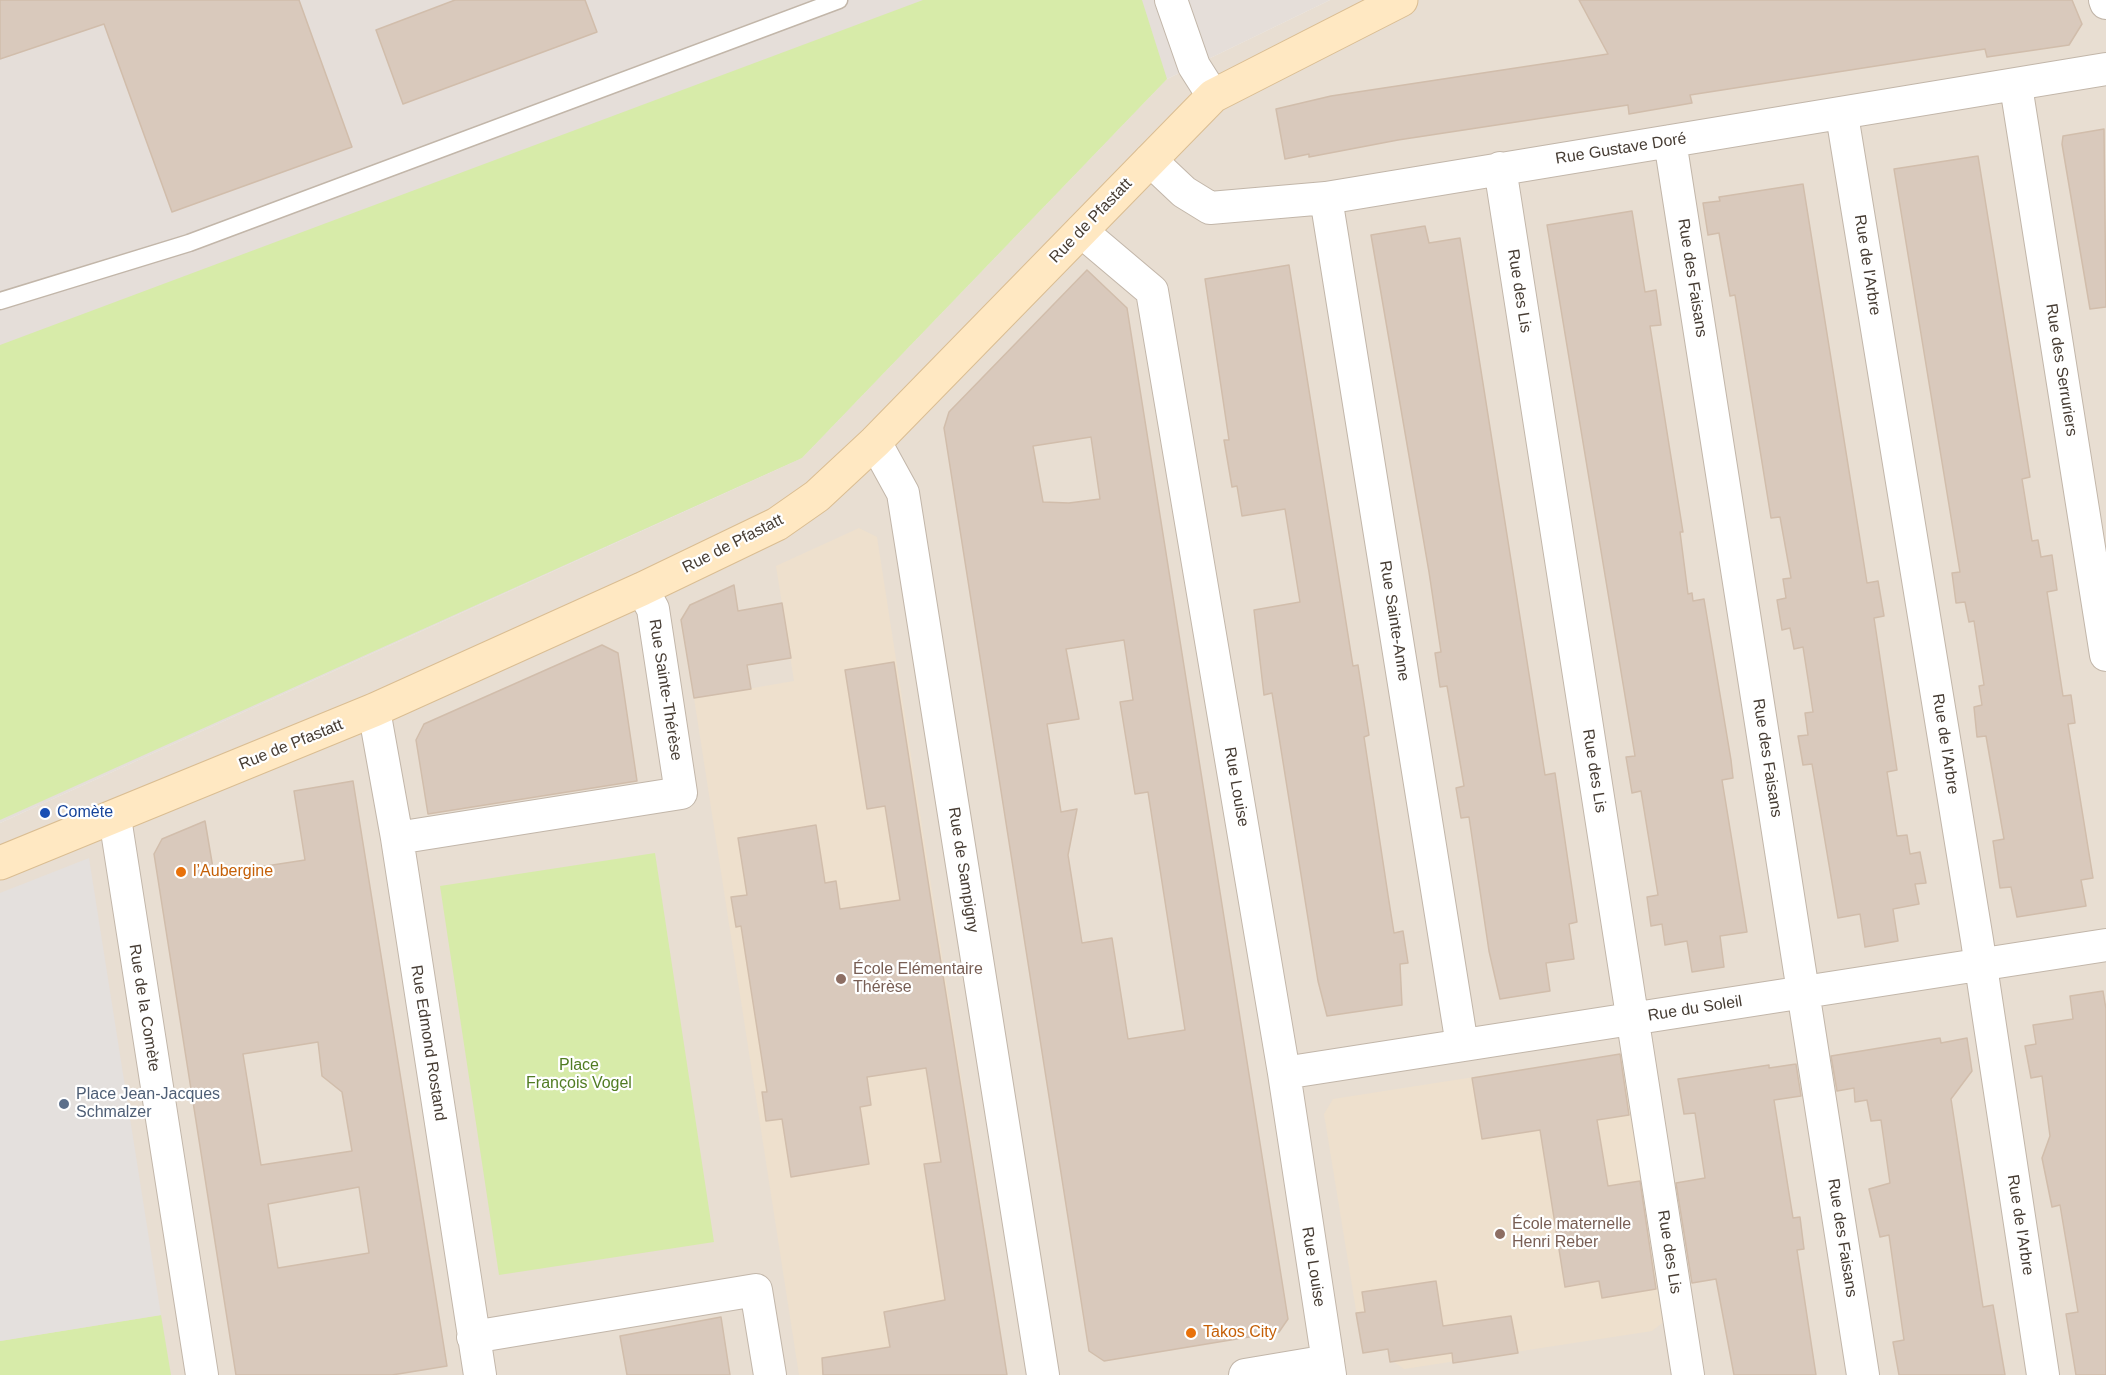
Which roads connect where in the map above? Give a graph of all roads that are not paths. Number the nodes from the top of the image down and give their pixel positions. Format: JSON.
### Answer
{"nodes":[{"id":1,"x":839,"y":0,"type":"edge"},
{"id":2,"x":1171,"y":0,"type":"edge"},
{"id":3,"x":1401,"y":0,"type":"edge"},
{"id":4,"x":2106,"y":69,"type":"edge"},
{"id":5,"x":2016,"y":86,"type":"junction"},
{"id":6,"x":1213,"y":96,"type":"junction"},
{"id":7,"x":1842,"y":115,"type":"junction"},
{"id":8,"x":1670,"y":141,"type":"junction"},
{"id":9,"x":1150,"y":160,"type":"junction"},
{"id":10,"x":1500,"y":168,"type":"junction"},
{"id":11,"x":1326,"y":198,"type":"junction"},
{"id":12,"x":1081,"y":231,"type":"junction"},
{"id":13,"x":0,"y":301,"type":"edge"},
{"id":14,"x":875,"y":442,"type":"junction"},
{"id":15,"x":642,"y":589,"type":"junction"},
{"id":16,"x":2106,"y":655,"type":"edge"},
{"id":17,"x":374,"y":710,"type":"junction"},
{"id":18,"x":115,"y":818,"type":"junction"},
{"id":19,"x":397,"y":838,"type":"junction"},
{"id":20,"x":0,"y":863,"type":"edge"},
{"id":21,"x":2106,"y":945,"type":"edge"},
{"id":22,"x":1980,"y":966,"type":"junction"},
{"id":23,"x":1803,"y":992,"type":"junction"},
{"id":24,"x":1633,"y":1018,"type":"junction"},
{"id":25,"x":1462,"y":1045,"type":"junction"},
{"id":26,"x":1284,"y":1073,"type":"junction"},
{"id":27,"x":473,"y":1337,"type":"junction"},
{"id":28,"x":1329,"y":1368,"type":"edge"},
{"id":29,"x":202,"y":1375,"type":"edge"},
{"id":30,"x":480,"y":1375,"type":"edge"},
{"id":31,"x":770,"y":1375,"type":"edge"},
{"id":32,"x":1043,"y":1375,"type":"edge"},
{"id":33,"x":1245,"y":1375,"type":"edge"},
{"id":34,"x":1688,"y":1375,"type":"edge"},
{"id":35,"x":1863,"y":1375,"type":"edge"},
{"id":36,"x":2043,"y":1375,"type":"edge"}],
"edges":[{"from":1,"to":13,"type":"lane"},
{"from":2,"to":6,"type":"street"},
{"from":3,"to":6,"type":"street","name":"Rue de Pfastatt"},
{"from":4,"to":5,"type":"street","name":"Rue Gustave Doré"},
{"from":5,"to":7,"type":"street","name":"Rue Gustave Doré"},
{"from":5,"to":16,"type":"street","name":"Rue des Serruriers"},
{"from":6,"to":9,"type":"street","name":"Rue de Pfastatt"},
{"from":7,"to":8,"type":"street","name":"Rue Gustave Doré"},
{"from":7,"to":22,"type":"street","name":"Rue de l'Arbre"},
{"from":8,"to":10,"type":"street","name":"Rue Gustave Doré"},
{"from":8,"to":23,"type":"street","name":"Rue des Faisans"},
{"from":9,"to":11,"type":"street","name":"Rue Gustave Doré"},
{"from":9,"to":12,"type":"street","name":"Rue de Pfastatt"},
{"from":10,"to":11,"type":"street","name":"Rue Gustave Doré"},
{"from":10,"to":24,"type":"street","name":"Rue des Lis"},
{"from":11,"to":25,"type":"street","name":"Rue Sainte-Anne"},
{"from":12,"to":14,"type":"street","name":"Rue de Pfastatt"},
{"from":12,"to":26,"type":"street","name":"Rue Louise"},
{"from":14,"to":15,"type":"street","name":"Rue de Pfastatt"},
{"from":14,"to":32,"type":"street","name":"Rue de Sampigny"},
{"from":15,"to":17,"type":"street","name":"Rue de Pfastatt"},
{"from":15,"to":19,"type":"street","name":"Rue Sainte-Thérèse"},
{"from":17,"to":18,"type":"street","name":"Rue de Pfastatt"},
{"from":17,"to":19,"type":"street","name":"Rue Edmond Rostand"},
{"from":18,"to":20,"type":"street","name":"Rue de Pfastatt"},
{"from":18,"to":29,"type":"street","name":"Rue de la Comète"},
{"from":19,"to":27,"type":"street","name":"Rue Edmond Rostand"},
{"from":21,"to":22,"type":"street","name":"Rue du Soleil"},
{"from":22,"to":23,"type":"street","name":"Rue du Soleil"},
{"from":22,"to":36,"type":"street","name":"Rue de l'Arbre"},
{"from":23,"to":24,"type":"street","name":"Rue du Soleil"},
{"from":23,"to":35,"type":"street","name":"Rue des Faisans"},
{"from":24,"to":25,"type":"street","name":"Rue du Soleil"},
{"from":24,"to":34,"type":"street","name":"Rue des Lis"},
{"from":25,"to":26,"type":"street","name":"Rue du Soleil"},
{"from":26,"to":28,"type":"street","name":"Rue Louise"},
{"from":27,"to":30,"type":"street","name":"Rue Edmond Rostand"},
{"from":27,"to":31,"type":"street"},
{"from":28,"to":33,"type":"street"}]}
